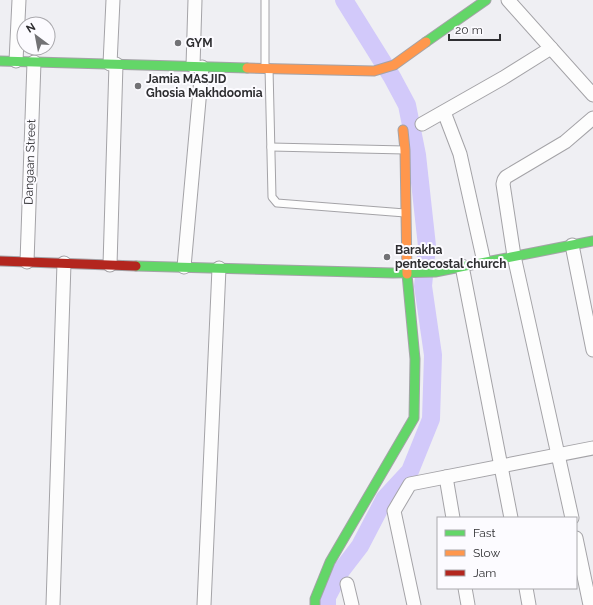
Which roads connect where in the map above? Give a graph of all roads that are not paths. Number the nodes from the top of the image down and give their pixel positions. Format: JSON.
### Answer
{"nodes":[{"id":1,"x":19,"y":0,"type":"edge"},
{"id":2,"x":113,"y":0,"type":"edge"},
{"id":3,"x":195,"y":0,"type":"edge"},
{"id":4,"x":265,"y":0,"type":"edge"},
{"id":5,"x":486,"y":0,"type":"edge"},
{"id":6,"x":508,"y":0,"type":"edge"},
{"id":7,"x":551,"y":48,"type":"junction"},
{"id":8,"x":0,"y":61,"type":"edge"},
{"id":9,"x":16,"y":61,"type":"junction"},
{"id":10,"x":34,"y":62,"type":"junction"},
{"id":11,"x":113,"y":64,"type":"junction"},
{"id":12,"x":197,"y":66,"type":"junction"},
{"id":13,"x":267,"y":68,"type":"junction"},
{"id":14,"x":593,"y":95,"type":"edge"},
{"id":15,"x":444,"y":112,"type":"junction"},
{"id":16,"x":593,"y":118,"type":"edge"},
{"id":17,"x":422,"y":124,"type":"dead end"},
{"id":18,"x":403,"y":130,"type":"dead end"},
{"id":19,"x":271,"y":147,"type":"junction"},
{"id":20,"x":405,"y":150,"type":"junction"},
{"id":21,"x":406,"y":213,"type":"junction"},
{"id":22,"x":593,"y":241,"type":"edge"},
{"id":23,"x":572,"y":245,"type":"junction"},
{"id":24,"x":514,"y":256,"type":"junction"},
{"id":25,"x":0,"y":261,"type":"edge"},
{"id":26,"x":27,"y":262,"type":"junction"},
{"id":27,"x":484,"y":262,"type":"junction"},
{"id":28,"x":64,"y":263,"type":"junction"},
{"id":29,"x":110,"y":265,"type":"junction"},
{"id":30,"x":462,"y":266,"type":"junction"},
{"id":31,"x":184,"y":267,"type":"junction"},
{"id":32,"x":219,"y":268,"type":"junction"},
{"id":33,"x":409,"y":272,"type":"junction"},
{"id":34,"x":593,"y":350,"type":"edge"},
{"id":35,"x":593,"y":448,"type":"edge"},
{"id":36,"x":558,"y":455,"type":"junction"},
{"id":37,"x":500,"y":466,"type":"junction"},
{"id":38,"x":446,"y":477,"type":"junction"},
{"id":39,"x":453,"y":517,"type":"edge"},
{"id":40,"x":511,"y":517,"type":"edge"},
{"id":41,"x":572,"y":517,"type":"edge"},
{"id":42,"x":577,"y":543,"type":"edge"},
{"id":43,"x":347,"y":584,"type":"dead end"},
{"id":44,"x":465,"y":589,"type":"edge"},
{"id":45,"x":526,"y":589,"type":"edge"},
{"id":46,"x":53,"y":605,"type":"edge"},
{"id":47,"x":204,"y":605,"type":"edge"},
{"id":48,"x":315,"y":605,"type":"edge"},
{"id":49,"x":352,"y":605,"type":"edge"},
{"id":50,"x":414,"y":605,"type":"edge"},
{"id":51,"x":468,"y":605,"type":"edge"},
{"id":52,"x":529,"y":605,"type":"edge"},
{"id":53,"x":590,"y":605,"type":"edge"}],
"edges":[{"from":1,"to":9,"type":"street"},
{"from":2,"to":11,"type":"street"},
{"from":3,"to":12,"type":"street"},
{"from":4,"to":13,"type":"lane"},
{"from":5,"to":13,"type":"street"},
{"from":6,"to":7,"type":"street"},
{"from":7,"to":14,"type":"street"},
{"from":7,"to":15,"type":"street"},
{"from":8,"to":9,"type":"street"},
{"from":9,"to":10,"type":"street"},
{"from":10,"to":11,"type":"street"},
{"from":10,"to":26,"type":"street","name":"Dangaan Street"},
{"from":11,"to":12,"type":"street"},
{"from":11,"to":29,"type":"street"},
{"from":12,"to":13,"type":"street"},
{"from":12,"to":31,"type":"street"},
{"from":13,"to":19,"type":"lane"},
{"from":15,"to":17,"type":"street"},
{"from":15,"to":27,"type":"street"},
{"from":16,"to":24,"type":"street"},
{"from":18,"to":20,"type":"street"},
{"from":19,"to":20,"type":"lane"},
{"from":19,"to":21,"type":"lane"},
{"from":20,"to":21,"type":"street"},
{"from":21,"to":33,"type":"street"},
{"from":22,"to":23,"type":"street"},
{"from":23,"to":24,"type":"street"},
{"from":23,"to":34,"type":"street"},
{"from":24,"to":27,"type":"street"},
{"from":24,"to":36,"type":"street"},
{"from":25,"to":26,"type":"street"},
{"from":26,"to":28,"type":"street"},
{"from":27,"to":30,"type":"street"},
{"from":28,"to":29,"type":"street"},
{"from":28,"to":46,"type":"street"},
{"from":29,"to":31,"type":"street"},
{"from":30,"to":33,"type":"street"},
{"from":30,"to":37,"type":"street"},
{"from":31,"to":32,"type":"street"},
{"from":32,"to":33,"type":"street"},
{"from":32,"to":47,"type":"street"},
{"from":33,"to":48,"type":"street"},
{"from":35,"to":36,"type":"street"},
{"from":36,"to":37,"type":"street"},
{"from":36,"to":41,"type":"street"},
{"from":37,"to":38,"type":"street"},
{"from":37,"to":40,"type":"street"},
{"from":38,"to":39,"type":"street"},
{"from":38,"to":50,"type":"street"},
{"from":42,"to":53,"type":"street"},
{"from":43,"to":49,"type":"street"},
{"from":44,"to":51,"type":"street"},
{"from":45,"to":52,"type":"street"}]}
